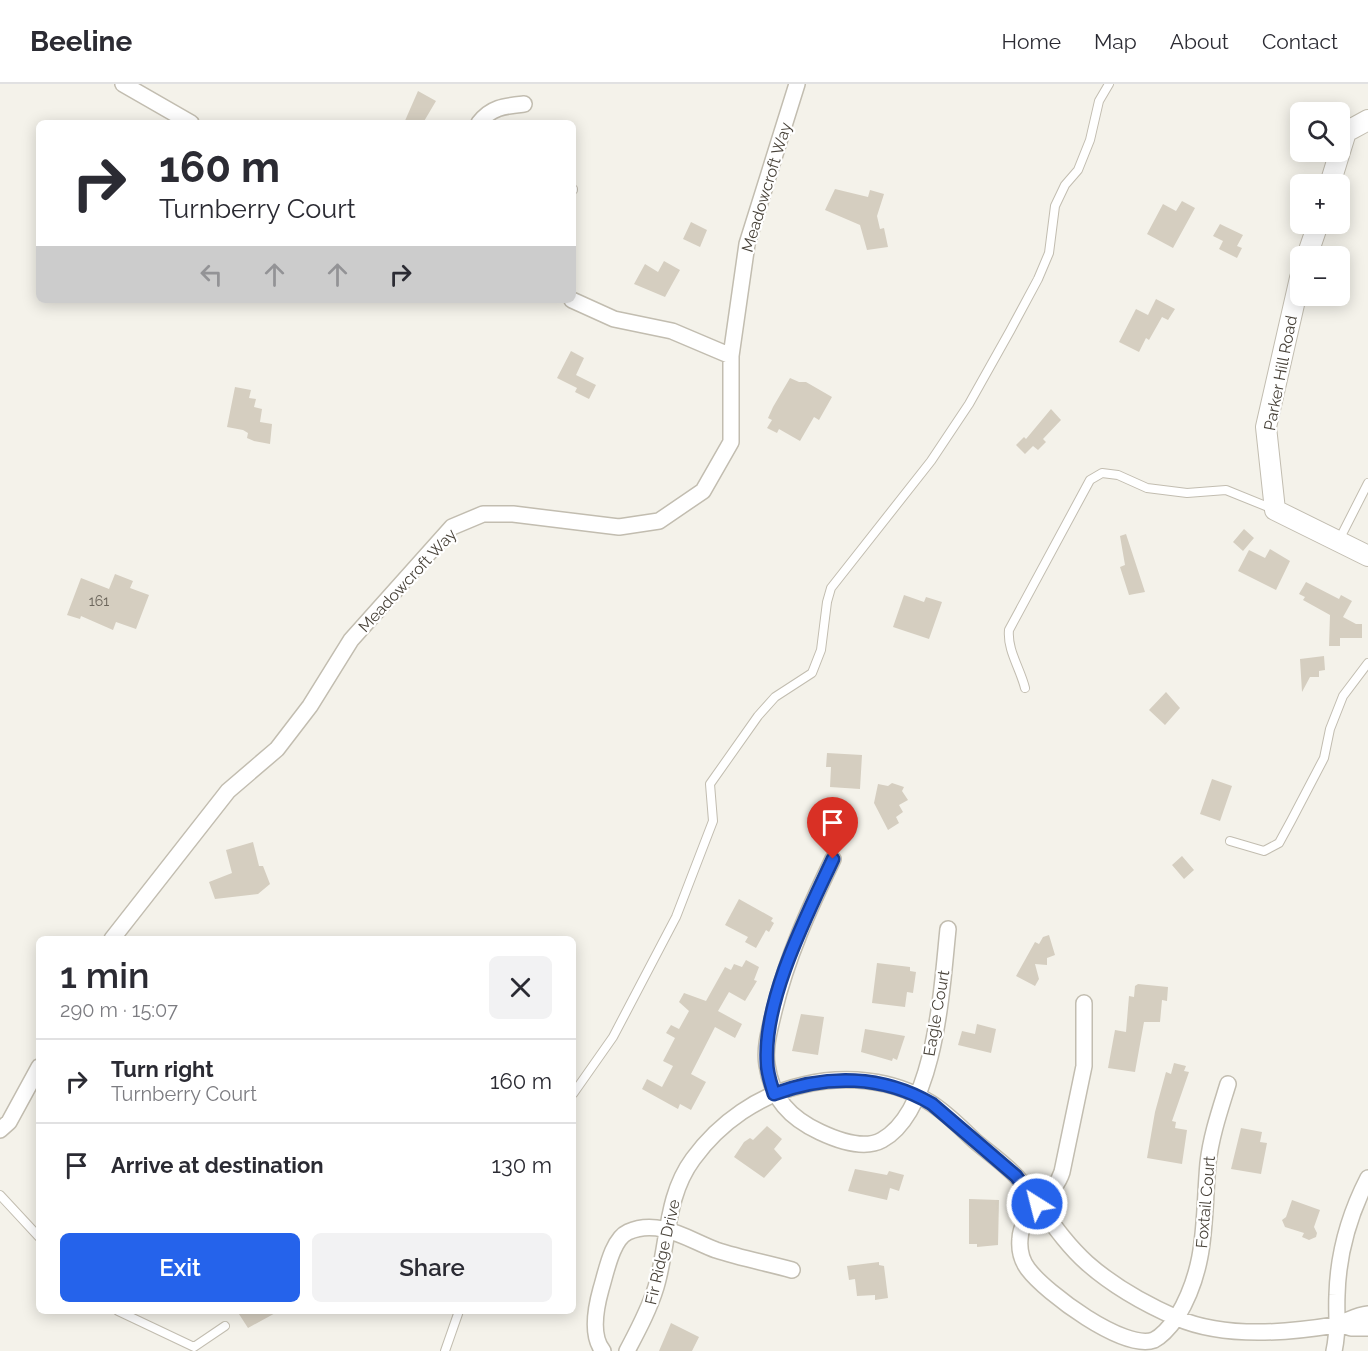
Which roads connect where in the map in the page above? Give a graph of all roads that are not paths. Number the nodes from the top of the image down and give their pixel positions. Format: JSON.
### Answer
{"nodes":[{"id":1,"x":123,"y":84,"type":"edge"},
{"id":2,"x":797,"y":84,"type":"edge"},
{"id":3,"x":1109,"y":84,"type":"edge"},
{"id":4,"x":148,"y":90,"type":"edge"},
{"id":5,"x":524,"y":104,"type":"dead end"},
{"id":6,"x":186,"y":120,"type":"edge"},
{"id":7,"x":481,"y":120,"type":"edge"},
{"id":8,"x":1368,"y":120,"type":"edge"},
{"id":9,"x":1333,"y":174,"type":"edge"},
{"id":10,"x":576,"y":302,"type":"edge"},
{"id":11,"x":1294,"y":306,"type":"edge"},
{"id":12,"x":731,"y":356,"type":"junction"},
{"id":13,"x":1368,"y":483,"type":"edge"},
{"id":14,"x":1275,"y":510,"type":"junction"},
{"id":15,"x":1338,"y":541,"type":"junction"},
{"id":16,"x":1368,"y":556,"type":"edge"},
{"id":17,"x":1368,"y":663,"type":"edge"},
{"id":18,"x":1025,"y":688,"type":"dead end"},
{"id":19,"x":1230,"y":841,"type":"dead end"},
{"id":20,"x":833,"y":859,"type":"dead end"},
{"id":21,"x":948,"y":929,"type":"dead end"},
{"id":22,"x":114,"y":936,"type":"edge"},
{"id":23,"x":1084,"y":1003,"type":"dead end"},
{"id":24,"x":36,"y":1072,"type":"edge"},
{"id":25,"x":1228,"y":1084,"type":"dead end"},
{"id":26,"x":576,"y":1090,"type":"edge"},
{"id":27,"x":774,"y":1094,"type":"junction"},
{"id":28,"x":916,"y":1095,"type":"junction"},
{"id":29,"x":0,"y":1130,"type":"edge"},
{"id":30,"x":1368,"y":1178,"type":"edge"},
{"id":31,"x":0,"y":1195,"type":"edge"},
{"id":32,"x":1037,"y":1204,"type":"junction"},
{"id":33,"x":666,"y":1229,"type":"junction"},
{"id":34,"x":36,"y":1234,"type":"edge"},
{"id":35,"x":792,"y":1270,"type":"dead end"},
{"id":36,"x":124,"y":1314,"type":"edge"},
{"id":37,"x":458,"y":1314,"type":"edge"},
{"id":38,"x":1368,"y":1314,"type":"edge"},
{"id":39,"x":1176,"y":1317,"type":"junction"},
{"id":40,"x":1339,"y":1324,"type":"junction"},
{"id":41,"x":225,"y":1326,"type":"dead end"},
{"id":42,"x":1368,"y":1328,"type":"edge"},
{"id":43,"x":445,"y":1351,"type":"edge"},
{"id":44,"x":603,"y":1351,"type":"edge"},
{"id":45,"x":627,"y":1351,"type":"edge"},
{"id":46,"x":1334,"y":1351,"type":"edge"}],
"edges":[{"from":1,"to":4,"type":"street"},
{"from":2,"to":12,"type":"street","name":"Meadowcroft Way"},
{"from":3,"to":26,"type":"lane"},
{"from":4,"to":6,"type":"street"},
{"from":5,"to":7,"type":"street"},
{"from":8,"to":9,"type":"street"},
{"from":10,"to":12,"type":"street"},
{"from":11,"to":14,"type":"street","name":"Parker Hill Road"},
{"from":12,"to":22,"type":"street","name":"Meadowcroft Way"},
{"from":13,"to":15,"type":"lane"},
{"from":14,"to":15,"type":"street"},
{"from":14,"to":18,"type":"lane"},
{"from":15,"to":16,"type":"street"},
{"from":17,"to":19,"type":"lane"},
{"from":20,"to":27,"type":"street"},
{"from":21,"to":28,"type":"street","name":"Eagle Court"},
{"from":23,"to":32,"type":"street"},
{"from":24,"to":29,"type":"street"},
{"from":25,"to":39,"type":"street","name":"Foxtail Court"},
{"from":27,"to":28,"type":"street","name":"Fir Ridge Drive"},
{"from":27,"to":28,"type":"street","name":"Eagle Court"},
{"from":27,"to":33,"type":"street","name":"Fir Ridge Drive"},
{"from":28,"to":32,"type":"street","name":"Fir Ridge Drive"},
{"from":30,"to":40,"type":"street"},
{"from":31,"to":34,"type":"lane"},
{"from":32,"to":39,"type":"street","name":"Fir Ridge Drive"},
{"from":32,"to":39,"type":"street"},
{"from":33,"to":35,"type":"street"},
{"from":33,"to":44,"type":"street"},
{"from":33,"to":45,"type":"street","name":"Fir Ridge Drive"},
{"from":36,"to":41,"type":"lane"},
{"from":37,"to":43,"type":"lane"},
{"from":38,"to":40,"type":"street","name":"Fir Ridge Drive"},
{"from":39,"to":40,"type":"street","name":"Fir Ridge Drive"},
{"from":40,"to":42,"type":"street","name":"Fir Ridge Drive"},
{"from":40,"to":46,"type":"street"}]}
